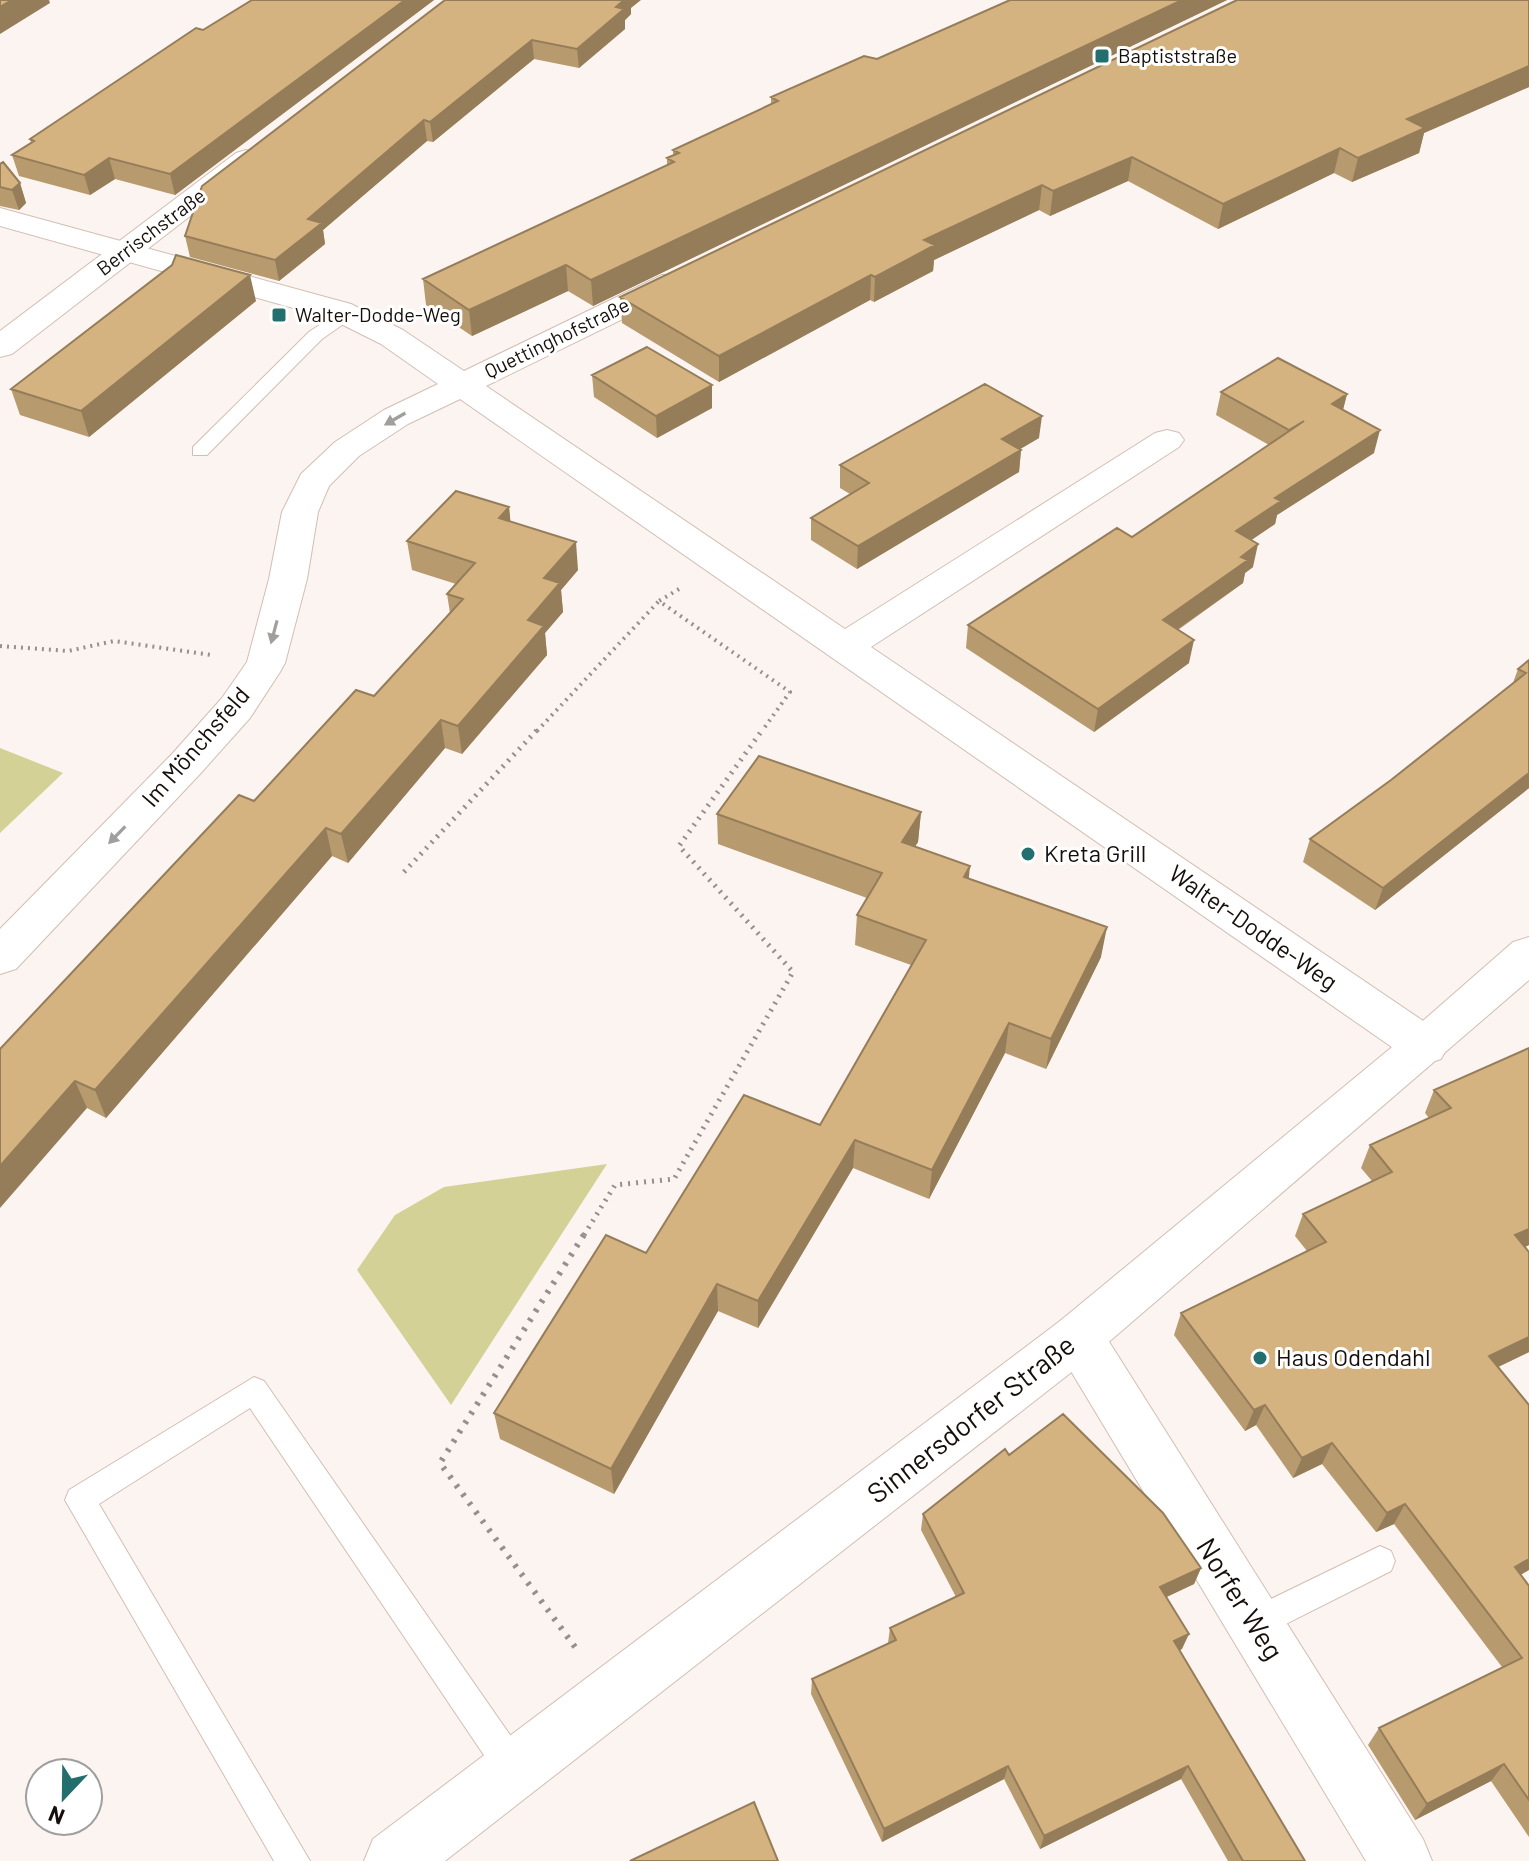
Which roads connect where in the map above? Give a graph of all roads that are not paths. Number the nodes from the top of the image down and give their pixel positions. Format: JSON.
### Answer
{"nodes":[{"id":1,"x":267,"y":143,"type":"edge"},
{"id":2,"x":0,"y":217,"type":"edge"},
{"id":3,"x":127,"y":250,"type":"junction"},
{"id":4,"x":705,"y":267,"type":"edge"},
{"id":5,"x":346,"y":314,"type":"junction"},
{"id":6,"x":0,"y":347,"type":"edge"},
{"id":7,"x":465,"y":383,"type":"junction"},
{"id":8,"x":1167,"y":440,"type":"dead end"},
{"id":9,"x":200,"y":451,"type":"dead end"},
{"id":10,"x":844,"y":647,"type":"junction"},
{"id":11,"x":1529,"y":954,"type":"edge"},
{"id":12,"x":0,"y":957,"type":"edge"},
{"id":13,"x":1425,"y":1046,"type":"junction"},
{"id":14,"x":1078,"y":1337,"type":"junction"},
{"id":15,"x":1380,"y":1561,"type":"dead end"},
{"id":16,"x":1255,"y":1623,"type":"junction"},
{"id":17,"x":514,"y":1770,"type":"junction"},
{"id":18,"x":293,"y":1861,"type":"edge"},
{"id":19,"x":395,"y":1861,"type":"edge"},
{"id":20,"x":1401,"y":1861,"type":"edge"}],
"edges":[{"from":1,"to":3,"type":"street","name":"Berrischstraße"},
{"from":2,"to":3,"type":"street","name":"Walter-Dodde-Weg"},
{"from":3,"to":5,"type":"street","name":"Walter-Dodde-Weg"},
{"from":3,"to":6,"type":"street","name":"Berrischstraße"},
{"from":4,"to":7,"type":"street","name":"Quettinghofstraße"},
{"from":5,"to":7,"type":"street","name":"Walter-Dodde-Weg"},
{"from":5,"to":9,"type":"lane"},
{"from":7,"to":10,"type":"street","name":"Walter-Dodde-Weg"},
{"from":7,"to":12,"type":"street","name":"Im Mönchsfeld","one_way":true},
{"from":8,"to":10,"type":"street"},
{"from":10,"to":13,"type":"street","name":"Walter-Dodde-Weg"},
{"from":11,"to":13,"type":"street","name":"Sinnersdorfer Straße"},
{"from":13,"to":14,"type":"street","name":"Sinnersdorfer Straße"},
{"from":14,"to":16,"type":"street","name":"Norfer Weg"},
{"from":14,"to":17,"type":"street","name":"Sinnersdorfer Straße"},
{"from":15,"to":16,"type":"lane"},
{"from":16,"to":20,"type":"street","name":"Norfer Weg"},
{"from":17,"to":18,"type":"lane"},
{"from":17,"to":19,"type":"street","name":"Sinnersdorfer Straße"}]}
